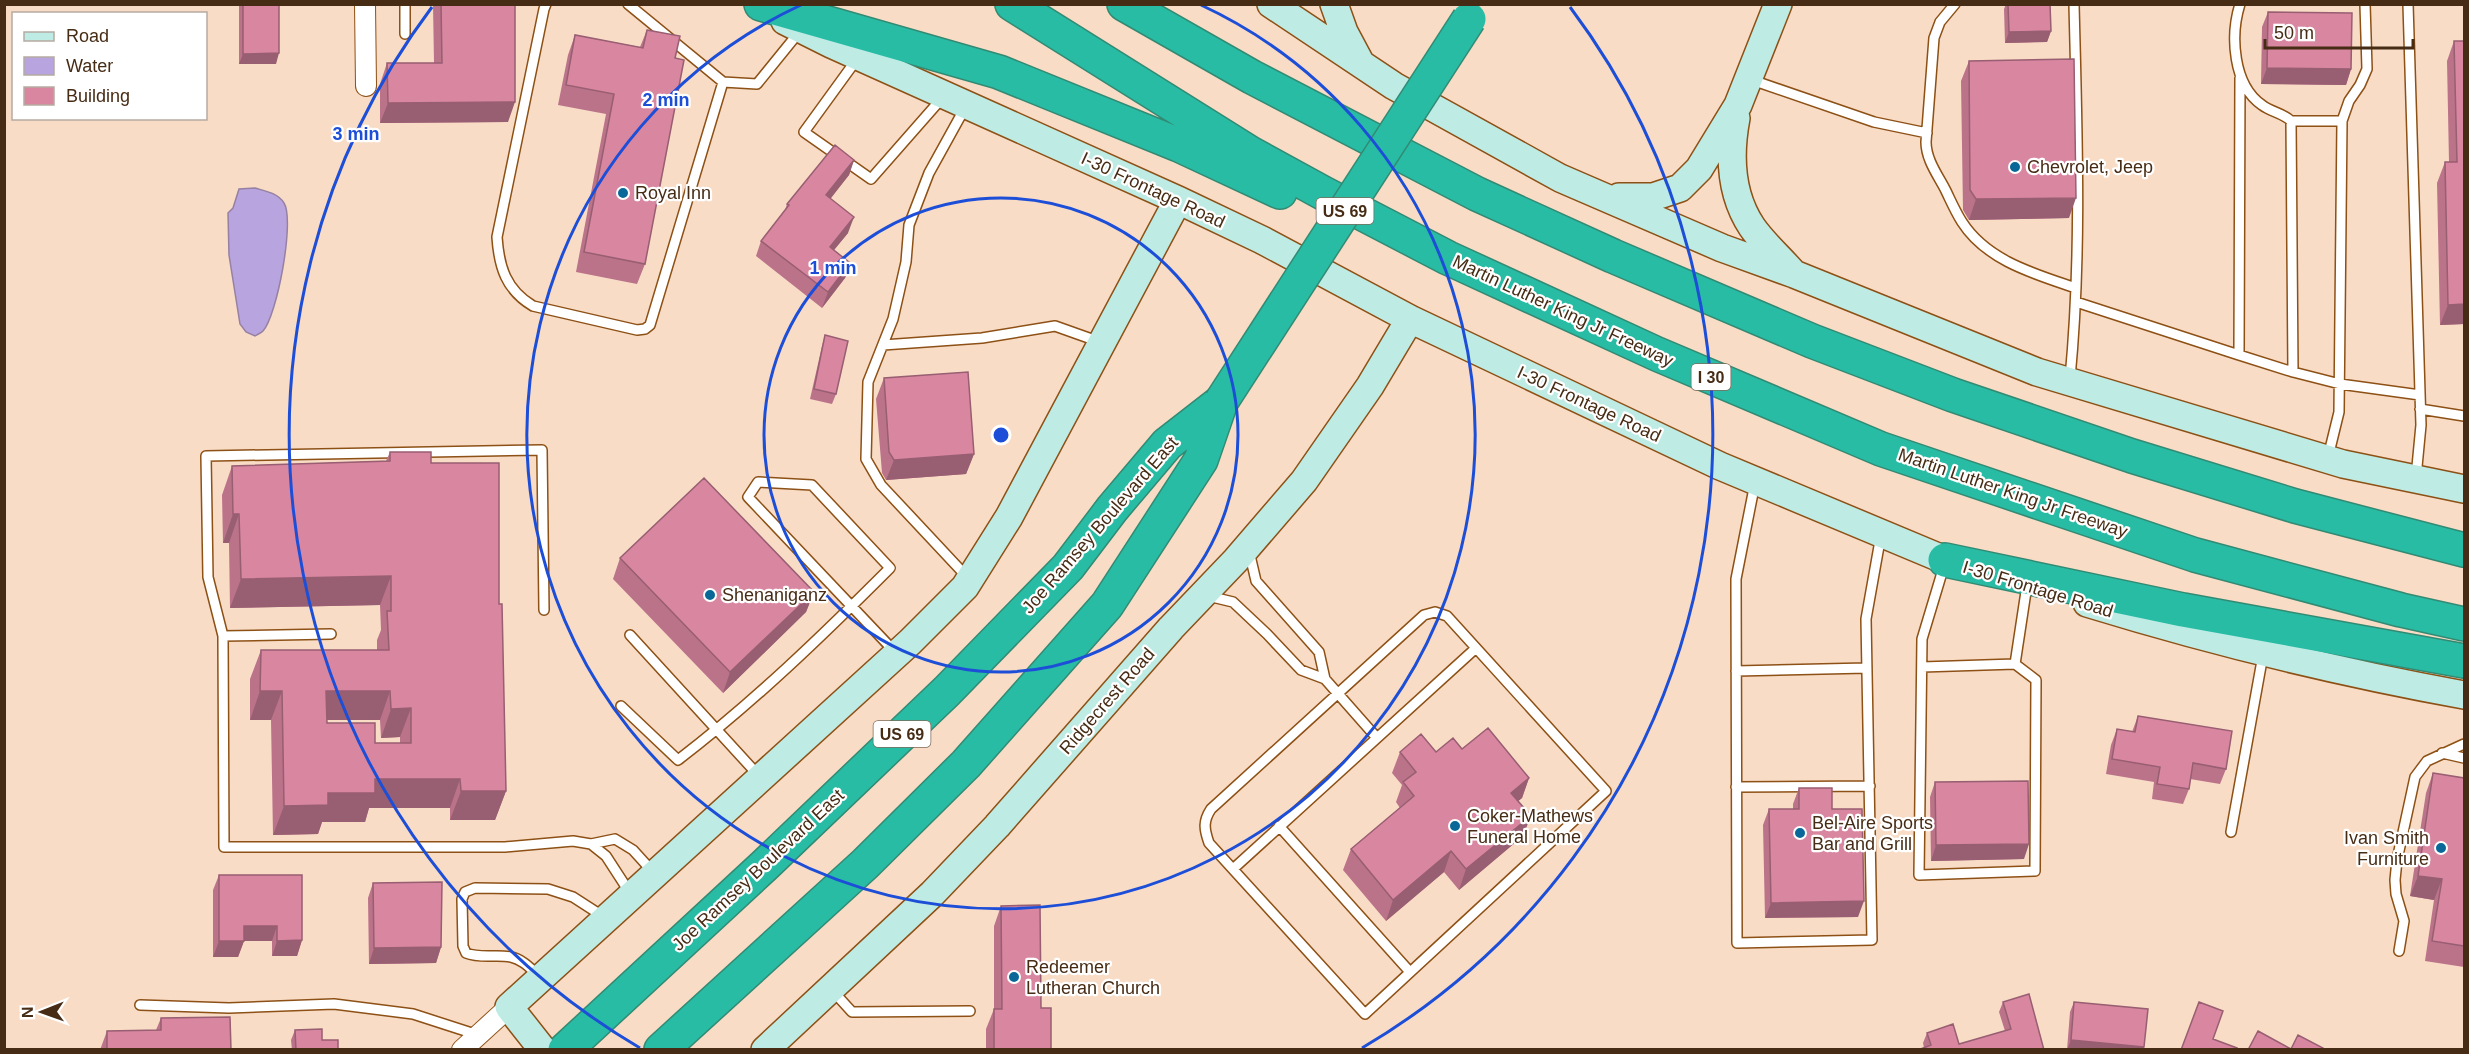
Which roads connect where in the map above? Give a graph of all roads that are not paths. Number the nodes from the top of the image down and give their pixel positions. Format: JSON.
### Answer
{"nodes":[{"id":1,"x":364,"y":4,"type":"edge"},
{"id":2,"x":405,"y":4,"type":"edge"},
{"id":3,"x":546,"y":4,"type":"edge"},
{"id":4,"x":628,"y":4,"type":"edge"},
{"id":5,"x":755,"y":4,"type":"edge"},
{"id":6,"x":761,"y":4,"type":"edge"},
{"id":7,"x":1012,"y":4,"type":"edge"},
{"id":8,"x":1124,"y":4,"type":"edge"},
{"id":9,"x":1271,"y":4,"type":"edge"},
{"id":10,"x":1334,"y":4,"type":"edge"},
{"id":11,"x":1778,"y":4,"type":"edge"},
{"id":12,"x":1955,"y":4,"type":"edge"},
{"id":13,"x":2074,"y":4,"type":"edge"},
{"id":14,"x":2240,"y":4,"type":"edge"},
{"id":15,"x":2365,"y":4,"type":"edge"},
{"id":16,"x":2408,"y":4,"type":"edge"},
{"id":17,"x":1474,"y":12,"type":"edge"},
{"id":18,"x":802,"y":29,"type":"junction"},
{"id":19,"x":405,"y":34,"type":"dead end"},
{"id":20,"x":866,"y":47,"type":"junction"},
{"id":21,"x":1360,"y":63,"type":"junction"},
{"id":22,"x":2240,"y":71,"type":"junction"},
{"id":23,"x":1748,"y":78,"type":"junction"},
{"id":24,"x":723,"y":82,"type":"junction"},
{"id":25,"x":366,"y":86,"type":"dead end"},
{"id":26,"x":956,"y":100,"type":"junction"},
{"id":27,"x":1738,"y":105,"type":"junction"},
{"id":28,"x":2291,"y":121,"type":"junction"},
{"id":29,"x":2342,"y":121,"type":"junction"},
{"id":30,"x":1927,"y":133,"type":"junction"},
{"id":31,"x":1605,"y":196,"type":"junction"},
{"id":32,"x":1178,"y":200,"type":"junction"},
{"id":33,"x":1448,"y":258,"type":"junction"},
{"id":34,"x":1794,"y":274,"type":"junction"},
{"id":35,"x":2076,"y":288,"type":"junction"},
{"id":36,"x":2076,"y":302,"type":"junction"},
{"id":37,"x":1410,"y":319,"type":"junction"},
{"id":38,"x":1102,"y":343,"type":"junction"},
{"id":39,"x":883,"y":345,"type":"junction"},
{"id":40,"x":2239,"y":355,"type":"junction"},
{"id":41,"x":2293,"y":372,"type":"junction"},
{"id":42,"x":2070,"y":381,"type":"junction"},
{"id":43,"x":2340,"y":384,"type":"junction"},
{"id":44,"x":2420,"y":395,"type":"junction"},
{"id":45,"x":1221,"y":402,"type":"junction"},
{"id":46,"x":2420,"y":409,"type":"junction"},
{"id":47,"x":2464,"y":416,"type":"edge"},
{"id":48,"x":2327,"y":459,"type":"junction"},
{"id":49,"x":2416,"y":480,"type":"junction"},
{"id":50,"x":1755,"y":481,"type":"junction"},
{"id":51,"x":2464,"y":489,"type":"edge"},
{"id":52,"x":1881,"y":533,"type":"junction"},
{"id":53,"x":1249,"y":545,"type":"junction"},
{"id":54,"x":2464,"y":550,"type":"edge"},
{"id":55,"x":1945,"y":560,"type":"junction"},
{"id":56,"x":969,"y":580,"type":"junction"},
{"id":57,"x":2027,"y":585,"type":"junction"},
{"id":58,"x":1203,"y":595,"type":"junction"},
{"id":59,"x":852,"y":607,"type":"junction"},
{"id":60,"x":544,"y":610,"type":"dead end"},
{"id":61,"x":2464,"y":624,"type":"edge"},
{"id":62,"x":331,"y":634,"type":"dead end"},
{"id":63,"x":630,"y":635,"type":"dead end"},
{"id":64,"x":224,"y":636,"type":"junction"},
{"id":65,"x":1476,"y":648,"type":"junction"},
{"id":66,"x":2264,"y":652,"type":"junction"},
{"id":67,"x":897,"y":654,"type":"junction"},
{"id":68,"x":2464,"y":661,"type":"edge"},
{"id":69,"x":2015,"y":664,"type":"junction"},
{"id":70,"x":1922,"y":667,"type":"junction"},
{"id":71,"x":1867,"y":668,"type":"junction"},
{"id":72,"x":1736,"y":671,"type":"junction"},
{"id":73,"x":1325,"y":679,"type":"junction"},
{"id":74,"x":1338,"y":694,"type":"junction"},
{"id":75,"x":2464,"y":695,"type":"edge"},
{"id":76,"x":621,"y":706,"type":"dead end"},
{"id":77,"x":717,"y":730,"type":"junction"},
{"id":78,"x":1377,"y":738,"type":"junction"},
{"id":79,"x":2464,"y":744,"type":"edge"},
{"id":80,"x":2442,"y":753,"type":"junction"},
{"id":81,"x":2464,"y":758,"type":"edge"},
{"id":82,"x":760,"y":778,"type":"junction"},
{"id":83,"x":1920,"y":784,"type":"junction"},
{"id":84,"x":1932,"y":784,"type":"dead end"},
{"id":85,"x":2024,"y":784,"type":"edge"},
{"id":86,"x":2035,"y":784,"type":"junction"},
{"id":87,"x":1870,"y":786,"type":"junction"},
{"id":88,"x":1736,"y":787,"type":"junction"},
{"id":89,"x":1279,"y":826,"type":"junction"},
{"id":90,"x":2231,"y":832,"type":"dead end"},
{"id":91,"x":591,"y":844,"type":"junction"},
{"id":92,"x":1233,"y":869,"type":"junction"},
{"id":93,"x":655,"y":874,"type":"junction"},
{"id":94,"x":631,"y":896,"type":"junction"},
{"id":95,"x":606,"y":918,"type":"junction"},
{"id":96,"x":2399,"y":951,"type":"dead end"},
{"id":97,"x":1410,"y":972,"type":"junction"},
{"id":98,"x":541,"y":978,"type":"junction"},
{"id":99,"x":831,"y":989,"type":"junction"},
{"id":100,"x":140,"y":1005,"type":"dead end"},
{"id":101,"x":508,"y":1007,"type":"junction"},
{"id":102,"x":970,"y":1011,"type":"dead end"},
{"id":103,"x":478,"y":1035,"type":"junction"},
{"id":104,"x":462,"y":1050,"type":"edge"},
{"id":105,"x":543,"y":1050,"type":"edge"},
{"id":106,"x":565,"y":1050,"type":"edge"},
{"id":107,"x":661,"y":1050,"type":"edge"},
{"id":108,"x":765,"y":1050,"type":"edge"}],
"edges":[{"from":1,"to":25,"type":"street"},
{"from":2,"to":19,"type":"lane"},
{"from":3,"to":24,"type":"lane"},
{"from":4,"to":24,"type":"lane"},
{"from":5,"to":18,"type":"main road","name":"I-30 Frontage Road"},
{"from":6,"to":20,"type":"highway"},
{"from":7,"to":33,"type":"highway","name":"Martin Luther King Jr Freeway","number":"I 30"},
{"from":8,"to":54,"type":"highway"},
{"from":9,"to":21,"type":"main road"},
{"from":10,"to":21,"type":"main road"},
{"from":11,"to":23,"type":"main road"},
{"from":12,"to":30,"type":"lane"},
{"from":13,"to":35,"type":"lane"},
{"from":14,"to":22,"type":"lane"},
{"from":15,"to":29,"type":"lane"},
{"from":16,"to":44,"type":"lane"},
{"from":17,"to":45,"type":"highway","number":"US 69","bridge":true},
{"from":18,"to":20,"type":"main road","name":"I-30 Frontage Road"},
{"from":18,"to":24,"type":"lane"},
{"from":20,"to":26,"type":"main road","name":"I-30 Frontage Road"},
{"from":20,"to":26,"type":"lane"},
{"from":20,"to":33,"type":"highway"},
{"from":21,"to":31,"type":"main road"},
{"from":22,"to":28,"type":"lane"},
{"from":22,"to":40,"type":"lane"},
{"from":23,"to":27,"type":"main road"},
{"from":23,"to":30,"type":"lane"},
{"from":26,"to":32,"type":"main road","name":"I-30 Frontage Road"},
{"from":26,"to":39,"type":"lane"},
{"from":27,"to":31,"type":"main road"},
{"from":27,"to":34,"type":"main road"},
{"from":28,"to":29,"type":"lane"},
{"from":28,"to":41,"type":"lane"},
{"from":29,"to":43,"type":"lane"},
{"from":30,"to":35,"type":"lane"},
{"from":31,"to":34,"type":"main road"},
{"from":32,"to":37,"type":"main road","name":"I-30 Frontage Road"},
{"from":32,"to":38,"type":"main road"},
{"from":33,"to":61,"type":"highway","name":"Martin Luther King Jr Freeway","number":"I 30"},
{"from":34,"to":42,"type":"main road"},
{"from":35,"to":36,"type":"lane"},
{"from":36,"to":40,"type":"lane"},
{"from":36,"to":42,"type":"lane"},
{"from":37,"to":50,"type":"main road","name":"I-30 Frontage Road"},
{"from":37,"to":53,"type":"main road","name":"Ridgecrest Road"},
{"from":38,"to":39,"type":"lane"},
{"from":38,"to":56,"type":"main road"},
{"from":39,"to":56,"type":"lane"},
{"from":40,"to":41,"type":"lane"},
{"from":41,"to":43,"type":"lane"},
{"from":42,"to":48,"type":"main road"},
{"from":43,"to":44,"type":"lane"},
{"from":43,"to":48,"type":"lane"},
{"from":44,"to":46,"type":"lane"},
{"from":45,"to":106,"type":"highway","name":"Joe Ramsey Boulevard East","number":"US 69"},
{"from":45,"to":107,"type":"highway","name":"Joe Ramsey Boulevard East","number":"US 69"},
{"from":46,"to":47,"type":"lane"},
{"from":46,"to":49,"type":"lane"},
{"from":48,"to":49,"type":"main road"},
{"from":49,"to":51,"type":"main road"},
{"from":50,"to":52,"type":"main road","name":"I-30 Frontage Road"},
{"from":50,"to":72,"type":"lane"},
{"from":52,"to":55,"type":"main road","name":"I-30 Frontage Road"},
{"from":52,"to":71,"type":"lane"},
{"from":53,"to":58,"type":"main road","name":"Ridgecrest Road"},
{"from":53,"to":73,"type":"lane"},
{"from":55,"to":57,"type":"main road","name":"I-30 Frontage Road"},
{"from":55,"to":68,"type":"highway"},
{"from":55,"to":70,"type":"lane"},
{"from":56,"to":67,"type":"main road"},
{"from":57,"to":66,"type":"main road","name":"I-30 Frontage Road"},
{"from":57,"to":69,"type":"lane"},
{"from":58,"to":73,"type":"lane"},
{"from":58,"to":99,"type":"main road","name":"Ridgecrest Road"},
{"from":59,"to":59,"type":"lane"},
{"from":59,"to":67,"type":"lane"},
{"from":59,"to":77,"type":"lane"},
{"from":60,"to":64,"type":"lane"},
{"from":62,"to":64,"type":"lane"},
{"from":63,"to":77,"type":"lane"},
{"from":64,"to":91,"type":"lane"},
{"from":65,"to":74,"type":"lane"},
{"from":65,"to":78,"type":"lane"},
{"from":65,"to":97,"type":"lane"},
{"from":66,"to":75,"type":"main road","name":"I-30 Frontage Road"},
{"from":66,"to":90,"type":"lane"},
{"from":67,"to":82,"type":"main road"},
{"from":69,"to":70,"type":"lane"},
{"from":69,"to":86,"type":"lane"},
{"from":70,"to":83,"type":"lane"},
{"from":71,"to":72,"type":"lane"},
{"from":71,"to":87,"type":"lane"},
{"from":72,"to":88,"type":"lane"},
{"from":73,"to":74,"type":"lane"},
{"from":74,"to":78,"type":"lane"},
{"from":74,"to":92,"type":"lane"},
{"from":76,"to":77,"type":"lane"},
{"from":77,"to":82,"type":"lane"},
{"from":78,"to":89,"type":"lane"},
{"from":79,"to":80,"type":"lane"},
{"from":80,"to":81,"type":"lane"},
{"from":80,"to":96,"type":"lane"},
{"from":82,"to":93,"type":"main road"},
{"from":83,"to":84,"type":"lane"},
{"from":83,"to":86,"type":"lane"},
{"from":85,"to":86,"type":"lane"},
{"from":87,"to":88,"type":"lane"},
{"from":87,"to":88,"type":"lane"},
{"from":89,"to":92,"type":"lane"},
{"from":89,"to":97,"type":"lane"},
{"from":91,"to":93,"type":"lane"},
{"from":91,"to":94,"type":"lane"},
{"from":92,"to":97,"type":"lane"},
{"from":93,"to":94,"type":"main road"},
{"from":94,"to":95,"type":"main road"},
{"from":95,"to":98,"type":"main road"},
{"from":95,"to":98,"type":"lane"},
{"from":98,"to":101,"type":"main road"},
{"from":99,"to":102,"type":"lane"},
{"from":99,"to":108,"type":"main road","name":"Ridgecrest Road"},
{"from":100,"to":103,"type":"lane"},
{"from":101,"to":103,"type":"street"},
{"from":101,"to":105,"type":"main road"},
{"from":103,"to":104,"type":"street"}]}
